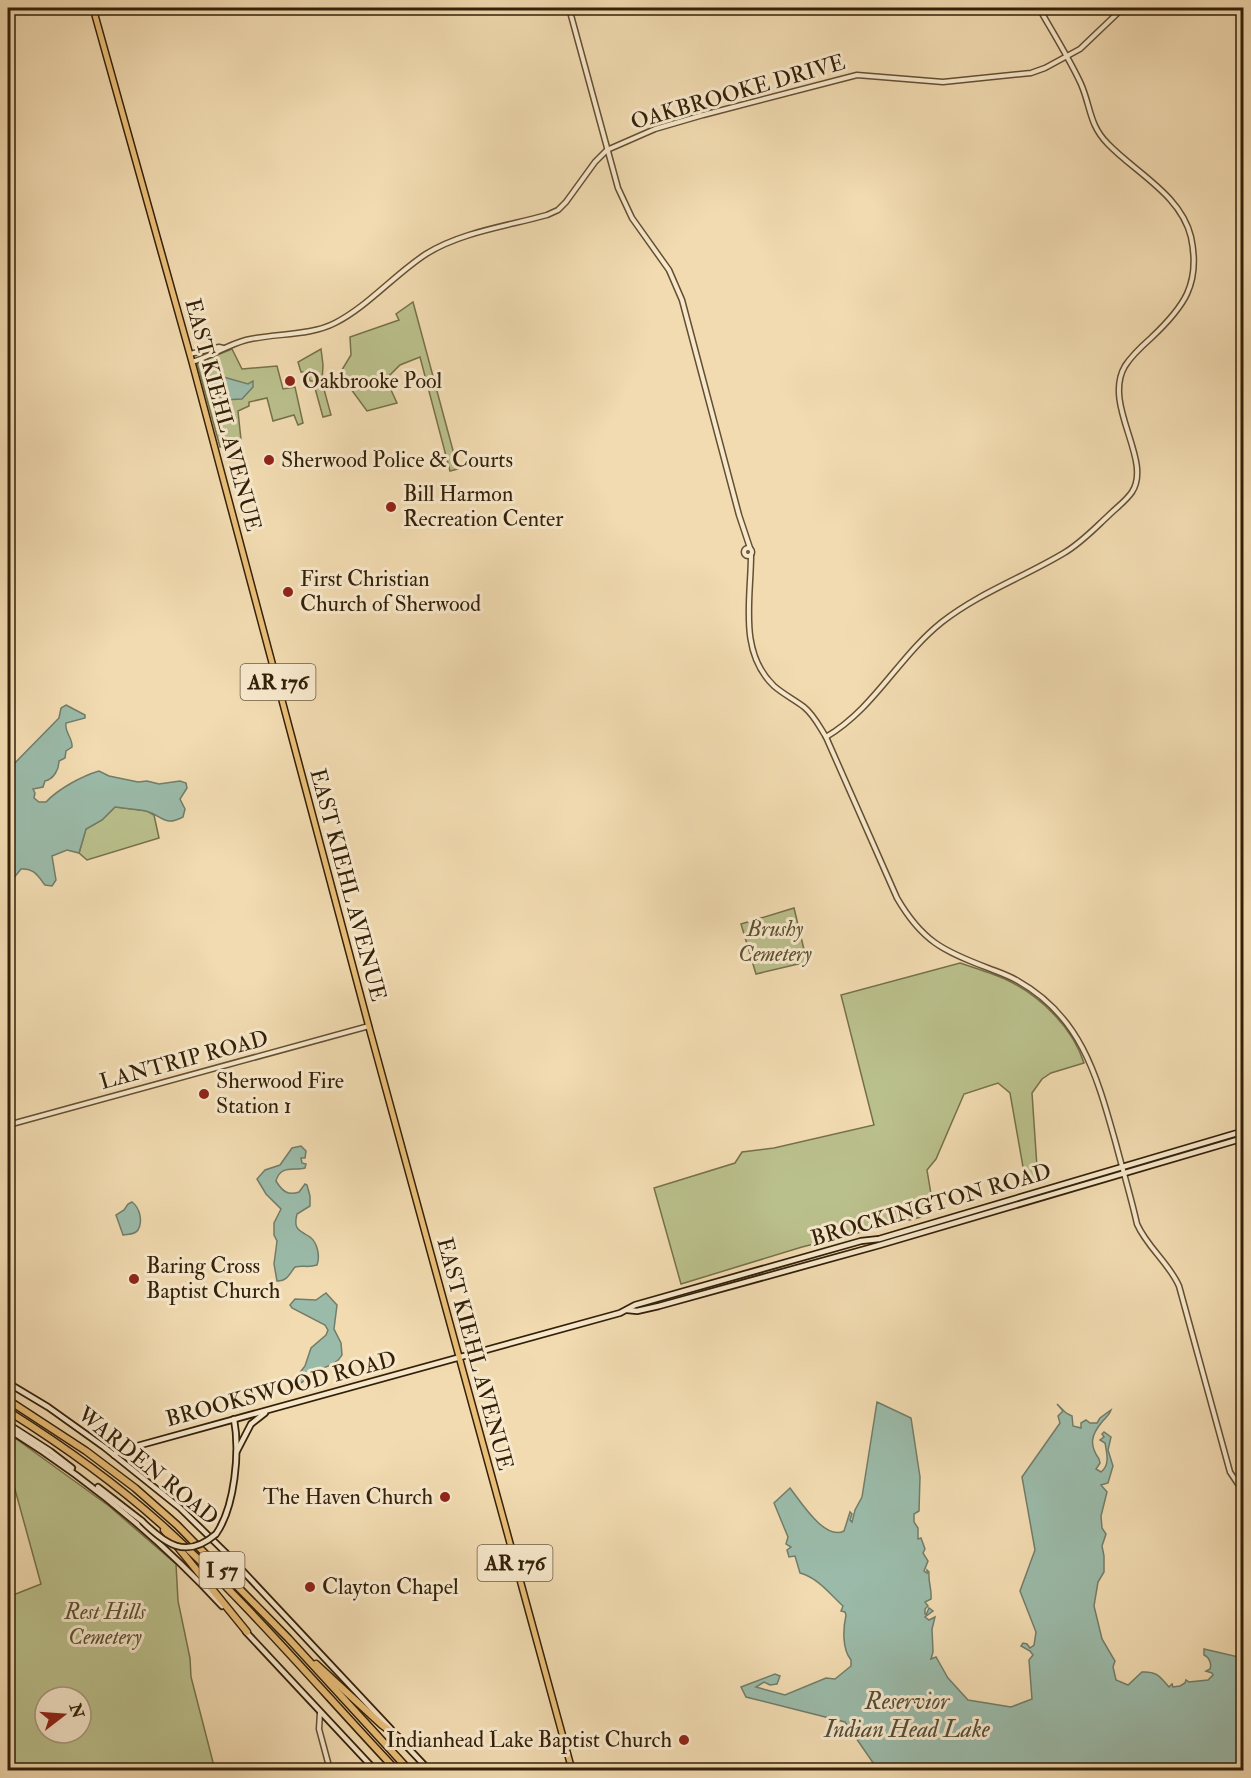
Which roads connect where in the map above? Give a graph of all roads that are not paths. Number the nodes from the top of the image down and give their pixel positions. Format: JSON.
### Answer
{"nodes":[{"id":1,"x":93,"y":8,"type":"edge"},
{"id":2,"x":569,"y":8,"type":"edge"},
{"id":3,"x":1039,"y":8,"type":"edge"},
{"id":4,"x":1123,"y":8,"type":"edge"},
{"id":5,"x":1065,"y":57,"type":"junction"},
{"id":6,"x":608,"y":150,"type":"junction"},
{"id":7,"x":223,"y":348,"type":"junction"},
{"id":8,"x":190,"y":354,"type":"junction"},
{"id":9,"x":192,"y":362,"type":"junction"},
{"id":10,"x":826,"y":737,"type":"junction"},
{"id":11,"x":369,"y":1026,"type":"junction"},
{"id":12,"x":8,"y":1125,"type":"edge"},
{"id":13,"x":1244,"y":1131,"type":"edge"},
{"id":14,"x":1244,"y":1138,"type":"edge"},
{"id":15,"x":1122,"y":1167,"type":"junction"},
{"id":16,"x":1124,"y":1173,"type":"junction"},
{"id":17,"x":627,"y":1310,"type":"junction"},
{"id":18,"x":459,"y":1357,"type":"junction"},
{"id":19,"x":8,"y":1383,"type":"edge"},
{"id":20,"x":8,"y":1400,"type":"edge"},
{"id":21,"x":275,"y":1408,"type":"junction"},
{"id":22,"x":8,"y":1411,"type":"edge"},
{"id":23,"x":234,"y":1419,"type":"junction"},
{"id":24,"x":8,"y":1424,"type":"edge"},
{"id":25,"x":8,"y":1429,"type":"edge"},
{"id":26,"x":236,"y":1453,"type":"junction"},
{"id":27,"x":114,"y":1455,"type":"junction"},
{"id":28,"x":1244,"y":1493,"type":"edge"},
{"id":29,"x":161,"y":1524,"type":"junction"},
{"id":30,"x":247,"y":1632,"type":"junction"},
{"id":31,"x":288,"y":1638,"type":"junction"},
{"id":32,"x":320,"y":1712,"type":"junction"},
{"id":33,"x":398,"y":1737,"type":"junction"},
{"id":34,"x":330,"y":1770,"type":"edge"},
{"id":35,"x":375,"y":1770,"type":"edge"},
{"id":36,"x":396,"y":1770,"type":"edge"},
{"id":37,"x":409,"y":1770,"type":"edge"},
{"id":38,"x":429,"y":1770,"type":"edge"},
{"id":39,"x":571,"y":1770,"type":"edge"}],
"edges":[{"from":1,"to":8,"type":"main road","name":"EAST KIEHL AVENUE","number":"AR 176"},
{"from":2,"to":6,"type":"street"},
{"from":3,"to":5,"type":"street"},
{"from":4,"to":5,"type":"street","name":"OAKBROOKE DRIVE"},
{"from":5,"to":6,"type":"street","name":"OAKBROOKE DRIVE"},
{"from":5,"to":10,"type":"street"},
{"from":6,"to":7,"type":"street","name":"OAKBROOKE DRIVE"},
{"from":6,"to":10,"type":"street"},
{"from":7,"to":8,"type":"street","name":"OAKBROOKE DRIVE"},
{"from":7,"to":9,"type":"street","name":"OAKBROOKE DRIVE"},
{"from":8,"to":9,"type":"main road","name":"EAST KIEHL AVENUE","number":"AR 176"},
{"from":9,"to":11,"type":"main road","name":"EAST KIEHL AVENUE","number":"AR 176"},
{"from":10,"to":15,"type":"street"},
{"from":11,"to":12,"type":"street","name":"LANTRIP ROAD"},
{"from":11,"to":18,"type":"main road","name":"EAST KIEHL AVENUE","number":"AR 176"},
{"from":13,"to":15,"type":"main road","name":"BROCKINGTON ROAD"},
{"from":14,"to":16,"type":"main road","name":"BROCKINGTON ROAD"},
{"from":15,"to":16,"type":"street"},
{"from":15,"to":17,"type":"main road","name":"BROCKINGTON ROAD"},
{"from":16,"to":17,"type":"main road","name":"BROCKINGTON ROAD"},
{"from":16,"to":28,"type":"street"},
{"from":17,"to":18,"type":"main road","name":"BROCKINGTON ROAD"},
{"from":18,"to":21,"type":"main road","name":"BROOKSWOOD ROAD"},
{"from":18,"to":39,"type":"main road","name":"EAST KIEHL AVENUE","number":"AR 176"},
{"from":19,"to":27,"type":"main road","name":"WARDEN ROAD"},
{"from":20,"to":31,"type":"highway","number":"I 57"},
{"from":21,"to":23,"type":"main road","name":"BROOKSWOOD ROAD"},
{"from":21,"to":26,"type":"main road"},
{"from":22,"to":29,"type":"highway","number":"I 57"},
{"from":23,"to":26,"type":"main road"},
{"from":23,"to":27,"type":"main road","name":"BROOKSWOOD ROAD"},
{"from":24,"to":26,"type":"main road","bridge":true},
{"from":25,"to":30,"type":"main road"},
{"from":27,"to":33,"type":"main road","name":"WARDEN ROAD"},
{"from":29,"to":30,"type":"highway"},
{"from":29,"to":36,"type":"highway","number":"I 57"},
{"from":30,"to":32,"type":"main road"},
{"from":31,"to":33,"type":"highway"},
{"from":31,"to":37,"type":"highway","number":"I 57"},
{"from":32,"to":34,"type":"street"},
{"from":32,"to":35,"type":"main road"},
{"from":33,"to":38,"type":"main road","name":"WARDEN ROAD"}]}
